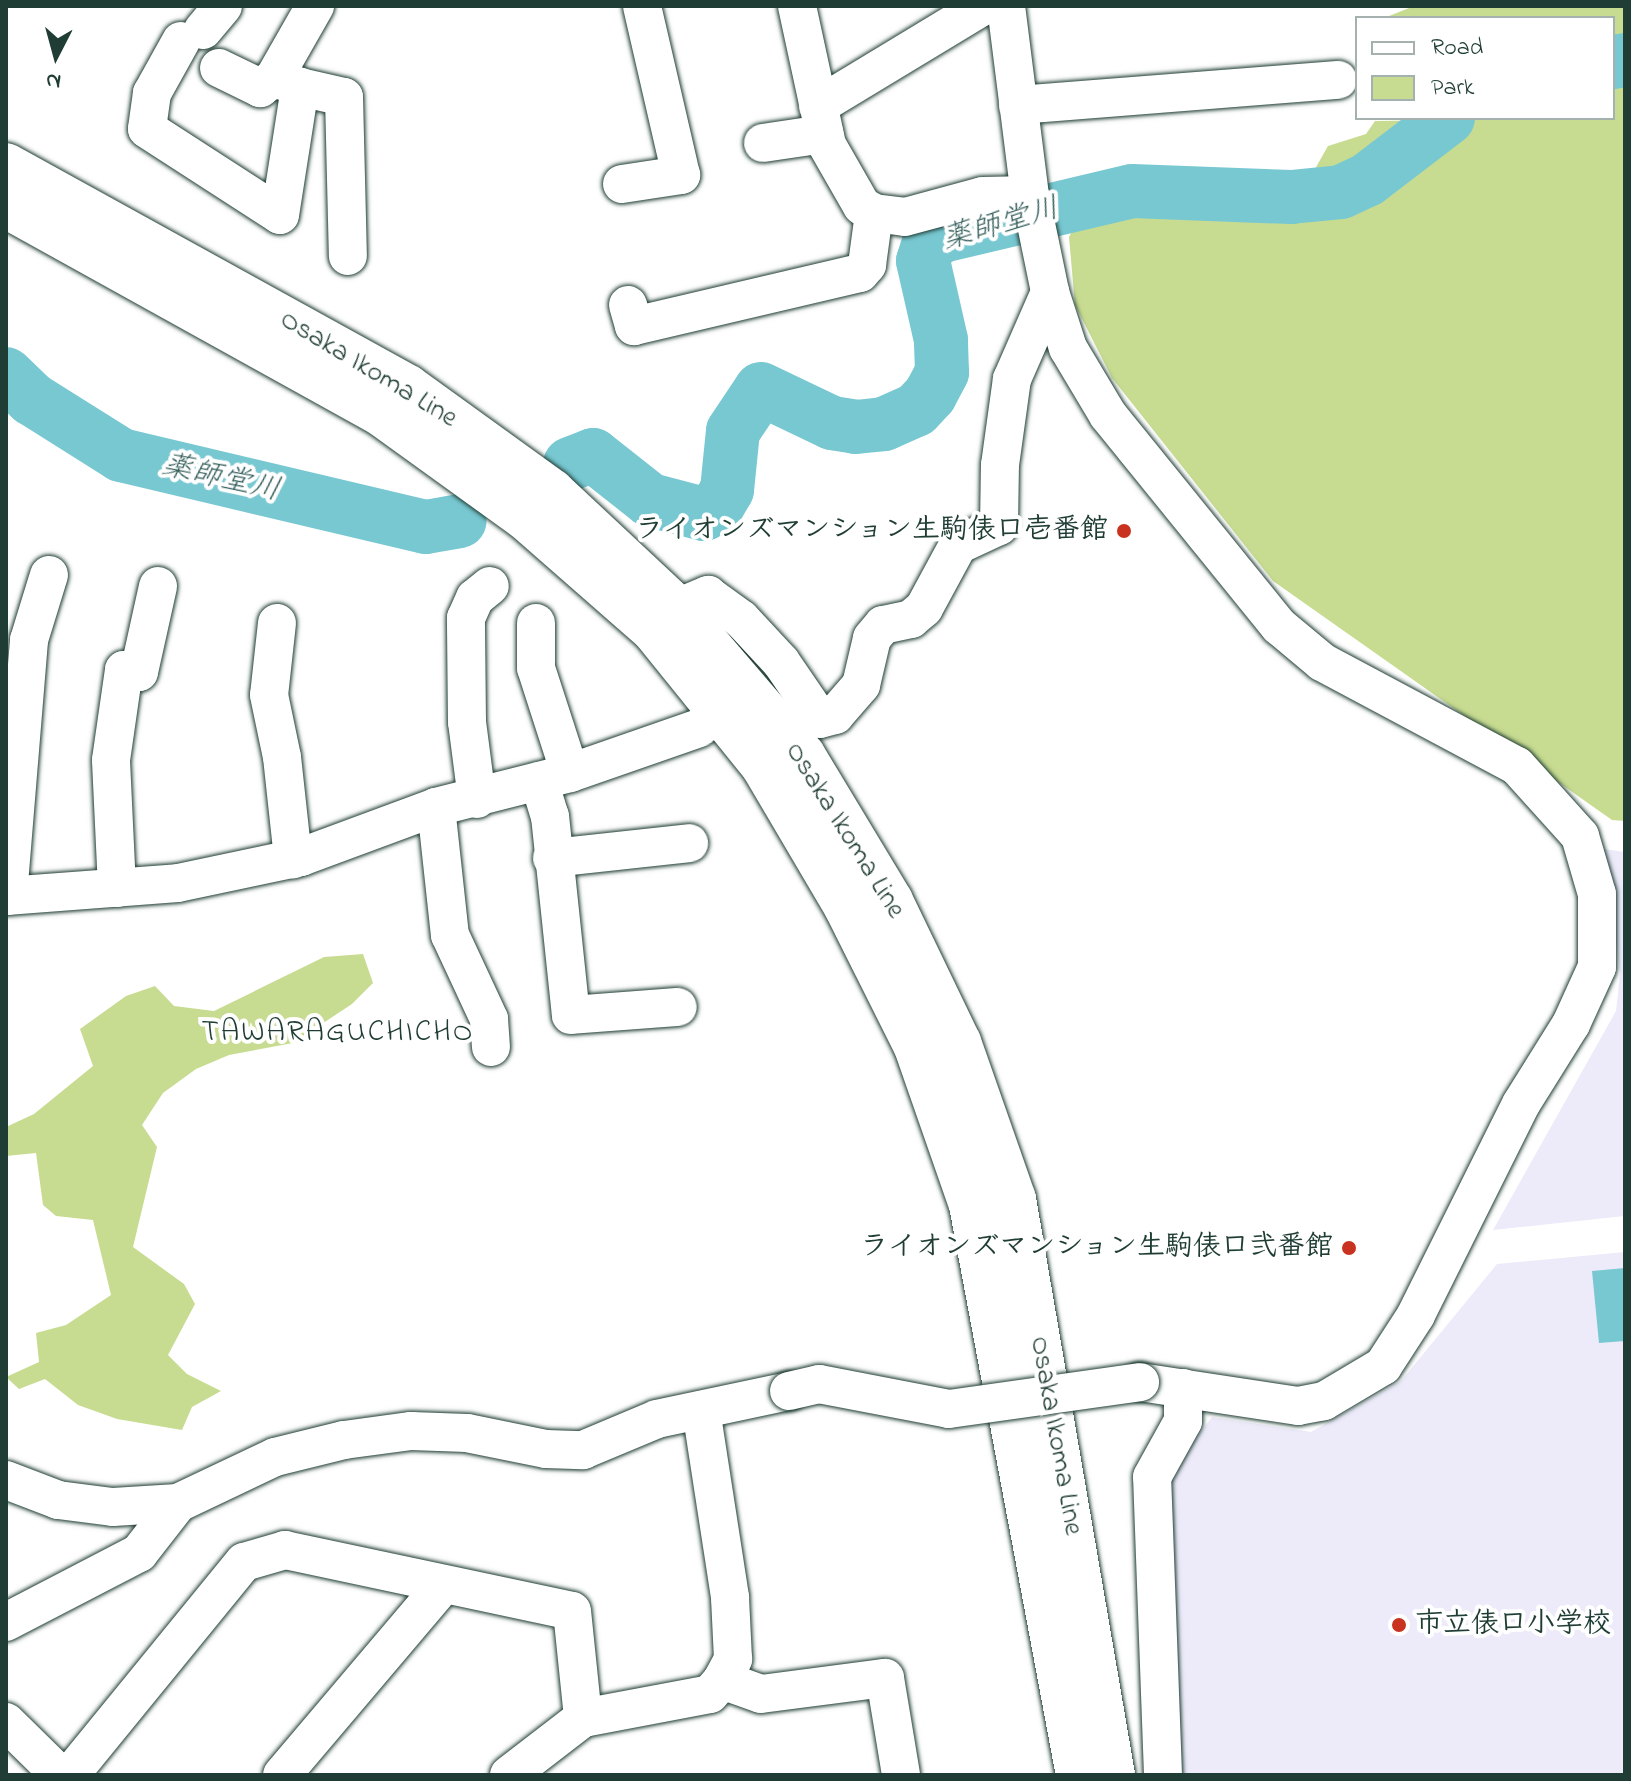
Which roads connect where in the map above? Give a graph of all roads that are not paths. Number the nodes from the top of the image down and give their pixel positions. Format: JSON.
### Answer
{"nodes":[{"id":1,"x":315,"y":6,"type":"edge"},
{"id":2,"x":642,"y":6,"type":"edge"},
{"id":3,"x":797,"y":6,"type":"edge"},
{"id":4,"x":983,"y":6,"type":"edge"},
{"id":5,"x":1006,"y":6,"type":"edge"},
{"id":6,"x":202,"y":26,"type":"edge"},
{"id":7,"x":219,"y":68,"type":"dead end"},
{"id":8,"x":1338,"y":80,"type":"dead end"},
{"id":9,"x":287,"y":82,"type":"junction"},
{"id":10,"x":1018,"y":105,"type":"junction"},
{"id":11,"x":821,"y":120,"type":"junction"},
{"id":12,"x":763,"y":143,"type":"dead end"},
{"id":13,"x":6,"y":165,"type":"edge"},
{"id":14,"x":622,"y":184,"type":"dead end"},
{"id":15,"x":1030,"y":195,"type":"junction"},
{"id":16,"x":6,"y":206,"type":"edge"},
{"id":17,"x":874,"y":213,"type":"junction"},
{"id":18,"x":348,"y":256,"type":"dead end"},
{"id":19,"x":1050,"y":292,"type":"junction"},
{"id":20,"x":628,"y":305,"type":"dead end"},
{"id":21,"x":49,"y":575,"type":"dead end"},
{"id":22,"x":158,"y":586,"type":"dead end"},
{"id":23,"x":490,"y":586,"type":"dead end"},
{"id":24,"x":677,"y":608,"type":"junction"},
{"id":25,"x":277,"y":623,"type":"dead end"},
{"id":26,"x":536,"y":623,"type":"dead end"},
{"id":27,"x":699,"y":728,"type":"dead end"},
{"id":28,"x":555,"y":777,"type":"junction"},
{"id":29,"x":477,"y":799,"type":"junction"},
{"id":30,"x":436,"y":807,"type":"junction"},
{"id":31,"x":689,"y":843,"type":"dead end"},
{"id":32,"x":552,"y":858,"type":"junction"},
{"id":33,"x":293,"y":859,"type":"junction"},
{"id":34,"x":117,"y":888,"type":"junction"},
{"id":35,"x":7,"y":896,"type":"edge"},
{"id":36,"x":678,"y":1007,"type":"dead end"},
{"id":37,"x":491,"y":1047,"type":"dead end"},
{"id":38,"x":1183,"y":1388,"type":"junction"},
{"id":39,"x":701,"y":1410,"type":"junction"},
{"id":40,"x":6,"y":1480,"type":"edge"},
{"id":41,"x":178,"y":1503,"type":"junction"},
{"id":42,"x":444,"y":1584,"type":"junction"},
{"id":43,"x":6,"y":1622,"type":"edge"},
{"id":44,"x":722,"y":1680,"type":"junction"},
{"id":45,"x":583,"y":1718,"type":"junction"},
{"id":46,"x":6,"y":1722,"type":"edge"},
{"id":47,"x":60,"y":1775,"type":"edge"},
{"id":48,"x":70,"y":1775,"type":"edge"},
{"id":49,"x":282,"y":1775,"type":"edge"},
{"id":50,"x":509,"y":1775,"type":"edge"},
{"id":51,"x":901,"y":1775,"type":"edge"},
{"id":52,"x":1078,"y":1775,"type":"edge"},
{"id":53,"x":1113,"y":1775,"type":"edge"},
{"id":54,"x":1163,"y":1775,"type":"edge"}],
"edges":[{"from":1,"to":9,"type":"street"},
{"from":2,"to":14,"type":"street"},
{"from":3,"to":11,"type":"street"},
{"from":4,"to":11,"type":"street"},
{"from":5,"to":10,"type":"street"},
{"from":6,"to":9,"type":"street"},
{"from":7,"to":9,"type":"street"},
{"from":8,"to":10,"type":"street"},
{"from":9,"to":18,"type":"street"},
{"from":10,"to":15,"type":"street"},
{"from":11,"to":12,"type":"street"},
{"from":11,"to":17,"type":"street"},
{"from":13,"to":24,"type":"main road","name":"Osaka Ikoma Line"},
{"from":15,"to":17,"type":"street"},
{"from":15,"to":19,"type":"street"},
{"from":16,"to":52,"type":"main road","name":"Osaka Ikoma Line"},
{"from":17,"to":20,"type":"street"},
{"from":19,"to":24,"type":"street"},
{"from":19,"to":38,"type":"street"},
{"from":21,"to":35,"type":"street"},
{"from":22,"to":34,"type":"street"},
{"from":23,"to":29,"type":"street"},
{"from":24,"to":53,"type":"main road","name":"Osaka Ikoma Line"},
{"from":25,"to":33,"type":"street"},
{"from":26,"to":28,"type":"street"},
{"from":27,"to":28,"type":"street"},
{"from":28,"to":29,"type":"street"},
{"from":28,"to":32,"type":"street"},
{"from":29,"to":30,"type":"street"},
{"from":30,"to":33,"type":"street"},
{"from":30,"to":37,"type":"street"},
{"from":31,"to":32,"type":"street"},
{"from":32,"to":36,"type":"street"},
{"from":33,"to":34,"type":"street"},
{"from":34,"to":35,"type":"street"},
{"from":38,"to":39,"type":"street","bridge":true},
{"from":38,"to":54,"type":"street"},
{"from":39,"to":41,"type":"street"},
{"from":39,"to":44,"type":"street"},
{"from":40,"to":41,"type":"street"},
{"from":41,"to":43,"type":"street"},
{"from":42,"to":45,"type":"street"},
{"from":42,"to":48,"type":"street"},
{"from":42,"to":49,"type":"street"},
{"from":44,"to":45,"type":"street"},
{"from":44,"to":51,"type":"street"},
{"from":45,"to":50,"type":"street"},
{"from":46,"to":47,"type":"street"}]}
